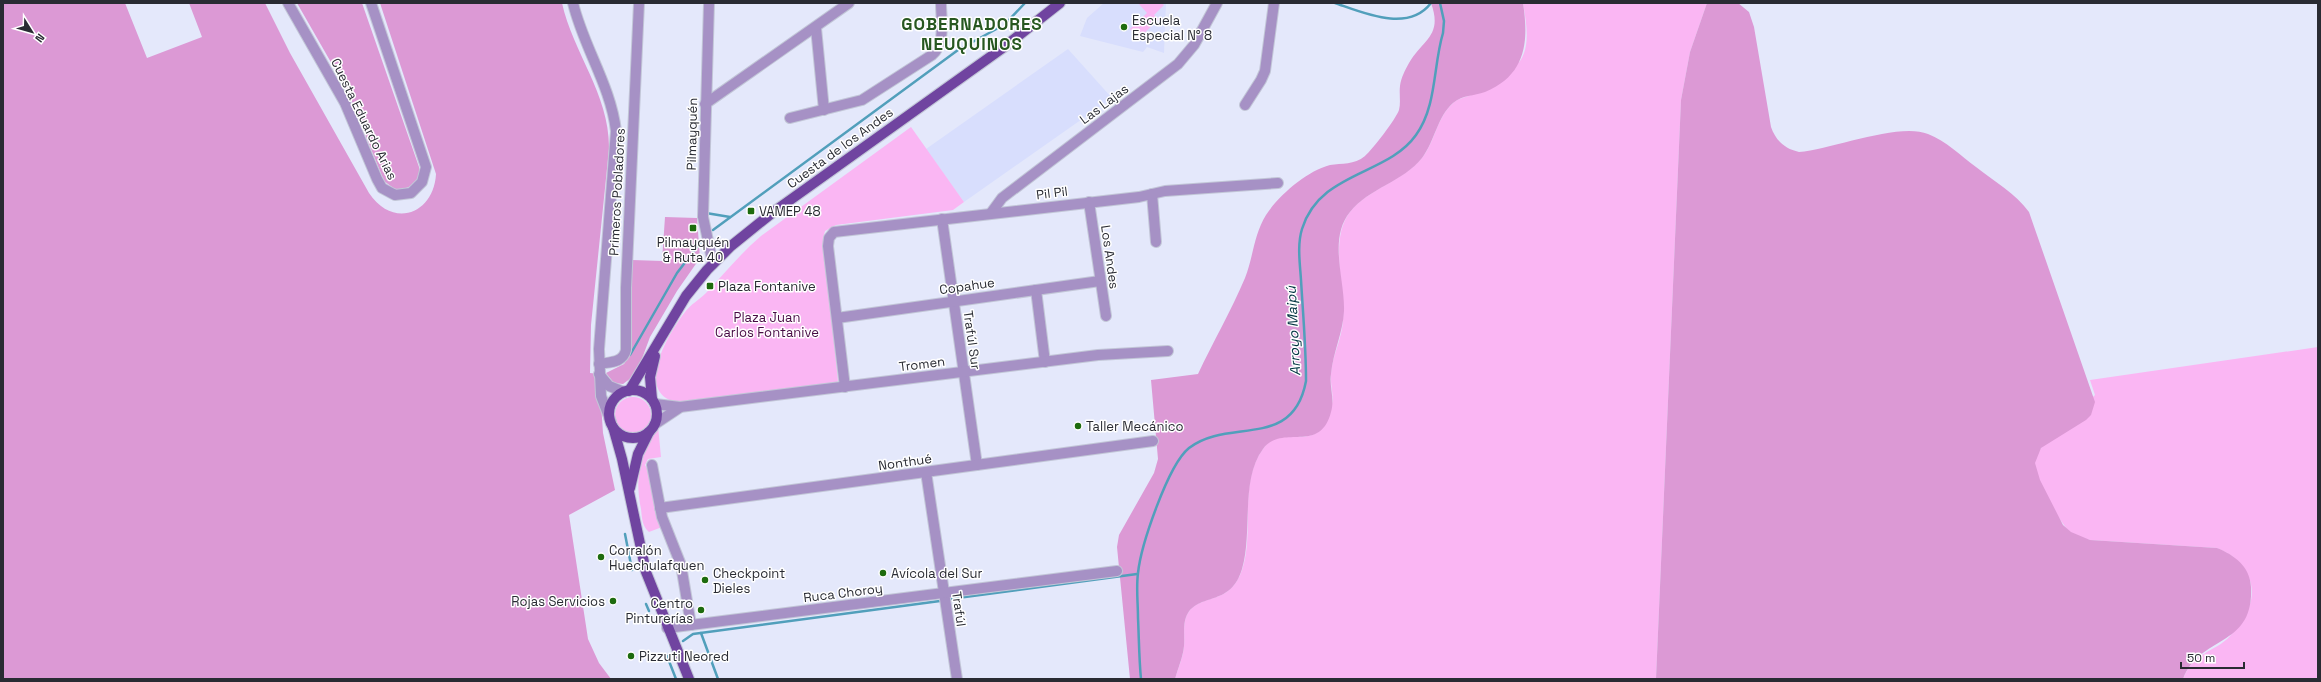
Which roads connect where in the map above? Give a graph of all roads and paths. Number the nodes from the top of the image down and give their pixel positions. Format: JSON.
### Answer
{"nodes":[{"id":1,"x":288,"y":3,"type":"edge"},
{"id":2,"x":371,"y":3,"type":"edge"},
{"id":3,"x":573,"y":3,"type":"edge"},
{"id":4,"x":639,"y":3,"type":"edge"},
{"id":5,"x":709,"y":3,"type":"edge"},
{"id":6,"x":849,"y":3,"type":"edge"},
{"id":7,"x":941,"y":3,"type":"edge"},
{"id":8,"x":1060,"y":3,"type":"edge"},
{"id":9,"x":1217,"y":3,"type":"edge"},
{"id":10,"x":1274,"y":3,"type":"edge"},
{"id":11,"x":816,"y":28,"type":"junction"},
{"id":12,"x":705,"y":104,"type":"junction"},
{"id":13,"x":1245,"y":105,"type":"dead end"},
{"id":14,"x":824,"y":110,"type":"junction"},
{"id":15,"x":790,"y":118,"type":"dead end"},
{"id":16,"x":1278,"y":183,"type":"dead end"},
{"id":17,"x":1152,"y":194,"type":"junction"},
{"id":18,"x":1089,"y":202,"type":"junction"},
{"id":19,"x":991,"y":213,"type":"junction"},
{"id":20,"x":942,"y":219,"type":"junction"},
{"id":21,"x":1156,"y":242,"type":"dead end"},
{"id":22,"x":713,"y":264,"type":"junction"},
{"id":23,"x":1100,"y":281,"type":"junction"},
{"id":24,"x":1036,"y":290,"type":"junction"},
{"id":25,"x":954,"y":301,"type":"junction"},
{"id":26,"x":1106,"y":316,"type":"dead end"},
{"id":27,"x":837,"y":318,"type":"junction"},
{"id":28,"x":660,"y":340,"type":"junction"},
{"id":29,"x":1168,"y":351,"type":"dead end"},
{"id":30,"x":1045,"y":362,"type":"junction"},
{"id":31,"x":599,"y":369,"type":"junction"},
{"id":32,"x":964,"y":372,"type":"junction"},
{"id":33,"x":845,"y":387,"type":"junction"},
{"id":34,"x":626,"y":392,"type":"junction"},
{"id":35,"x":653,"y":402,"type":"junction"},
{"id":36,"x":680,"y":407,"type":"junction"},
{"id":37,"x":612,"y":425,"type":"junction"},
{"id":38,"x":652,"y":428,"type":"junction"},
{"id":39,"x":1154,"y":441,"type":"dead end"},
{"id":40,"x":652,"y":465,"type":"dead end"},
{"id":41,"x":977,"y":465,"type":"junction"},
{"id":42,"x":926,"y":472,"type":"junction"},
{"id":43,"x":629,"y":492,"type":"junction"},
{"id":44,"x":660,"y":508,"type":"junction"},
{"id":45,"x":1117,"y":571,"type":"dead end"},
{"id":46,"x":944,"y":593,"type":"junction"},
{"id":47,"x":691,"y":625,"type":"junction"},
{"id":48,"x":667,"y":628,"type":"junction"},
{"id":49,"x":688,"y":679,"type":"edge"},
{"id":50,"x":956,"y":679,"type":"edge"}],
"edges":[{"from":1,"to":2,"type":"street","name":"Cuesta Eduardo Arias"},
{"from":3,"to":31,"type":"street"},
{"from":4,"to":31,"type":"street","name":"Primeros Pobladores"},
{"from":5,"to":12,"type":"street","name":"Pilmayquén"},
{"from":6,"to":11,"type":"street"},
{"from":7,"to":14,"type":"street"},
{"from":8,"to":22,"type":"main road","name":"Cuesta de los Andes"},
{"from":9,"to":19,"type":"street","name":"Las Lajas"},
{"from":10,"to":13,"type":"street"},
{"from":11,"to":12,"type":"street"},
{"from":11,"to":14,"type":"street"},
{"from":12,"to":22,"type":"street","name":"Pilmayquén"},
{"from":14,"to":15,"type":"street"},
{"from":16,"to":17,"type":"street","name":"Pil Pil"},
{"from":17,"to":18,"type":"street","name":"Pil Pil"},
{"from":17,"to":21,"type":"street"},
{"from":18,"to":19,"type":"street","name":"Pil Pil"},
{"from":18,"to":23,"type":"street","name":"Los Andes"},
{"from":19,"to":20,"type":"street","name":"Pil Pil"},
{"from":20,"to":25,"type":"street","name":"Trafúl Sur"},
{"from":20,"to":27,"type":"street","name":"Pil Pil"},
{"from":22,"to":28,"type":"main road","name":"Cuesta de los Andes"},
{"from":23,"to":24,"type":"street","name":"Copahue"},
{"from":23,"to":26,"type":"street","name":"Los Andes"},
{"from":24,"to":25,"type":"street","name":"Copahue"},
{"from":24,"to":30,"type":"street"},
{"from":25,"to":27,"type":"street","name":"Copahue"},
{"from":25,"to":32,"type":"street","name":"Trafúl Sur"},
{"from":27,"to":33,"type":"street"},
{"from":28,"to":34,"type":"main road","name":"Cuesta de los Andes"},
{"from":28,"to":35,"type":"main road","name":"Cuesta de los Andes"},
{"from":29,"to":30,"type":"street","name":"Tromen"},
{"from":30,"to":32,"type":"street","name":"Tromen"},
{"from":31,"to":34,"type":"street"},
{"from":31,"to":37,"type":"street"},
{"from":32,"to":33,"type":"street","name":"Tromen"},
{"from":32,"to":41,"type":"street","name":"Trafúl Sur"},
{"from":33,"to":36,"type":"street","name":"Tromen"},
{"from":34,"to":35,"type":"main road"},
{"from":34,"to":37,"type":"main road"},
{"from":35,"to":36,"type":"street","name":"Tromen"},
{"from":35,"to":38,"type":"main road"},
{"from":36,"to":38,"type":"street","name":"Tromen"},
{"from":37,"to":38,"type":"main road"},
{"from":37,"to":43,"type":"main road"},
{"from":38,"to":43,"type":"main road"},
{"from":39,"to":41,"type":"street","name":"Nonthué"},
{"from":40,"to":44,"type":"street"},
{"from":41,"to":42,"type":"street","name":"Nonthué"},
{"from":42,"to":44,"type":"street","name":"Nonthué"},
{"from":42,"to":46,"type":"street","name":"Trafúl"},
{"from":43,"to":48,"type":"main road"},
{"from":44,"to":47,"type":"street"},
{"from":45,"to":46,"type":"street","name":"Ruca Choroy"},
{"from":46,"to":47,"type":"street","name":"Ruca Choroy"},
{"from":46,"to":50,"type":"street","name":"Trafúl"},
{"from":47,"to":48,"type":"street","name":"Ruca Choroy"},
{"from":48,"to":49,"type":"main road"}]}
